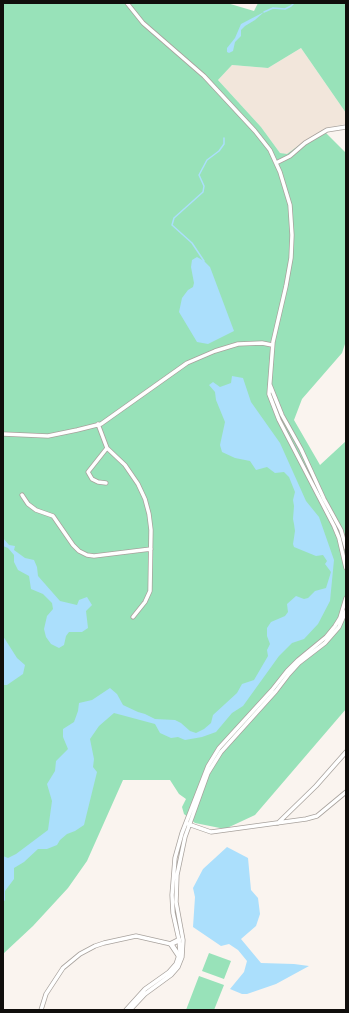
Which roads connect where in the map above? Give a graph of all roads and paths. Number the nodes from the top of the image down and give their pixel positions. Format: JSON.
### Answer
{"nodes":[{"id":1,"x":128,"y":3,"type":"edge"},
{"id":2,"x":346,"y":127,"type":"edge"},
{"id":3,"x":276,"y":162,"type":"junction"},
{"id":4,"x":272,"y":345,"type":"junction"},
{"id":5,"x":98,"y":424,"type":"junction"},
{"id":6,"x":3,"y":434,"type":"edge"},
{"id":7,"x":107,"y":448,"type":"junction"},
{"id":8,"x":106,"y":483,"type":"dead end"},
{"id":9,"x":22,"y":495,"type":"dead end"},
{"id":10,"x":342,"y":535,"type":"edge"},
{"id":11,"x":346,"y":548,"type":"edge"},
{"id":12,"x":151,"y":549,"type":"junction"},
{"id":13,"x":346,"y":568,"type":"edge"},
{"id":14,"x":346,"y":598,"type":"edge"},
{"id":15,"x":346,"y":611,"type":"edge"},
{"id":16,"x":133,"y":617,"type":"dead end"},
{"id":17,"x":346,"y":752,"type":"edge"},
{"id":18,"x":346,"y":792,"type":"edge"},
{"id":19,"x":187,"y":824,"type":"junction"},
{"id":20,"x":278,"y":824,"type":"junction"},
{"id":21,"x":179,"y":940,"type":"junction"},
{"id":22,"x":171,"y":944,"type":"junction"},
{"id":23,"x":179,"y":956,"type":"junction"},
{"id":24,"x":41,"y":1010,"type":"edge"},
{"id":25,"x":126,"y":1010,"type":"edge"},
{"id":26,"x":130,"y":1010,"type":"edge"}],
"edges":[{"from":1,"to":3,"type":"street"},
{"from":2,"to":3,"type":"street"},
{"from":3,"to":4,"type":"street"},
{"from":4,"to":5,"type":"street"},
{"from":4,"to":10,"type":"street"},
{"from":5,"to":6,"type":"street"},
{"from":5,"to":7,"type":"street"},
{"from":7,"to":8,"type":"street"},
{"from":7,"to":12,"type":"street"},
{"from":9,"to":12,"type":"street"},
{"from":10,"to":11,"type":"street"},
{"from":10,"to":13,"type":"street"},
{"from":12,"to":16,"type":"street"},
{"from":14,"to":19,"type":"street"},
{"from":15,"to":19,"type":"street"},
{"from":17,"to":20,"type":"street"},
{"from":18,"to":20,"type":"street"},
{"from":19,"to":20,"type":"street"},
{"from":19,"to":21,"type":"street"},
{"from":19,"to":26,"type":"street"},
{"from":21,"to":22,"type":"street"},
{"from":21,"to":23,"type":"street"},
{"from":22,"to":23,"type":"street"},
{"from":22,"to":24,"type":"street"},
{"from":23,"to":25,"type":"street"}]}
